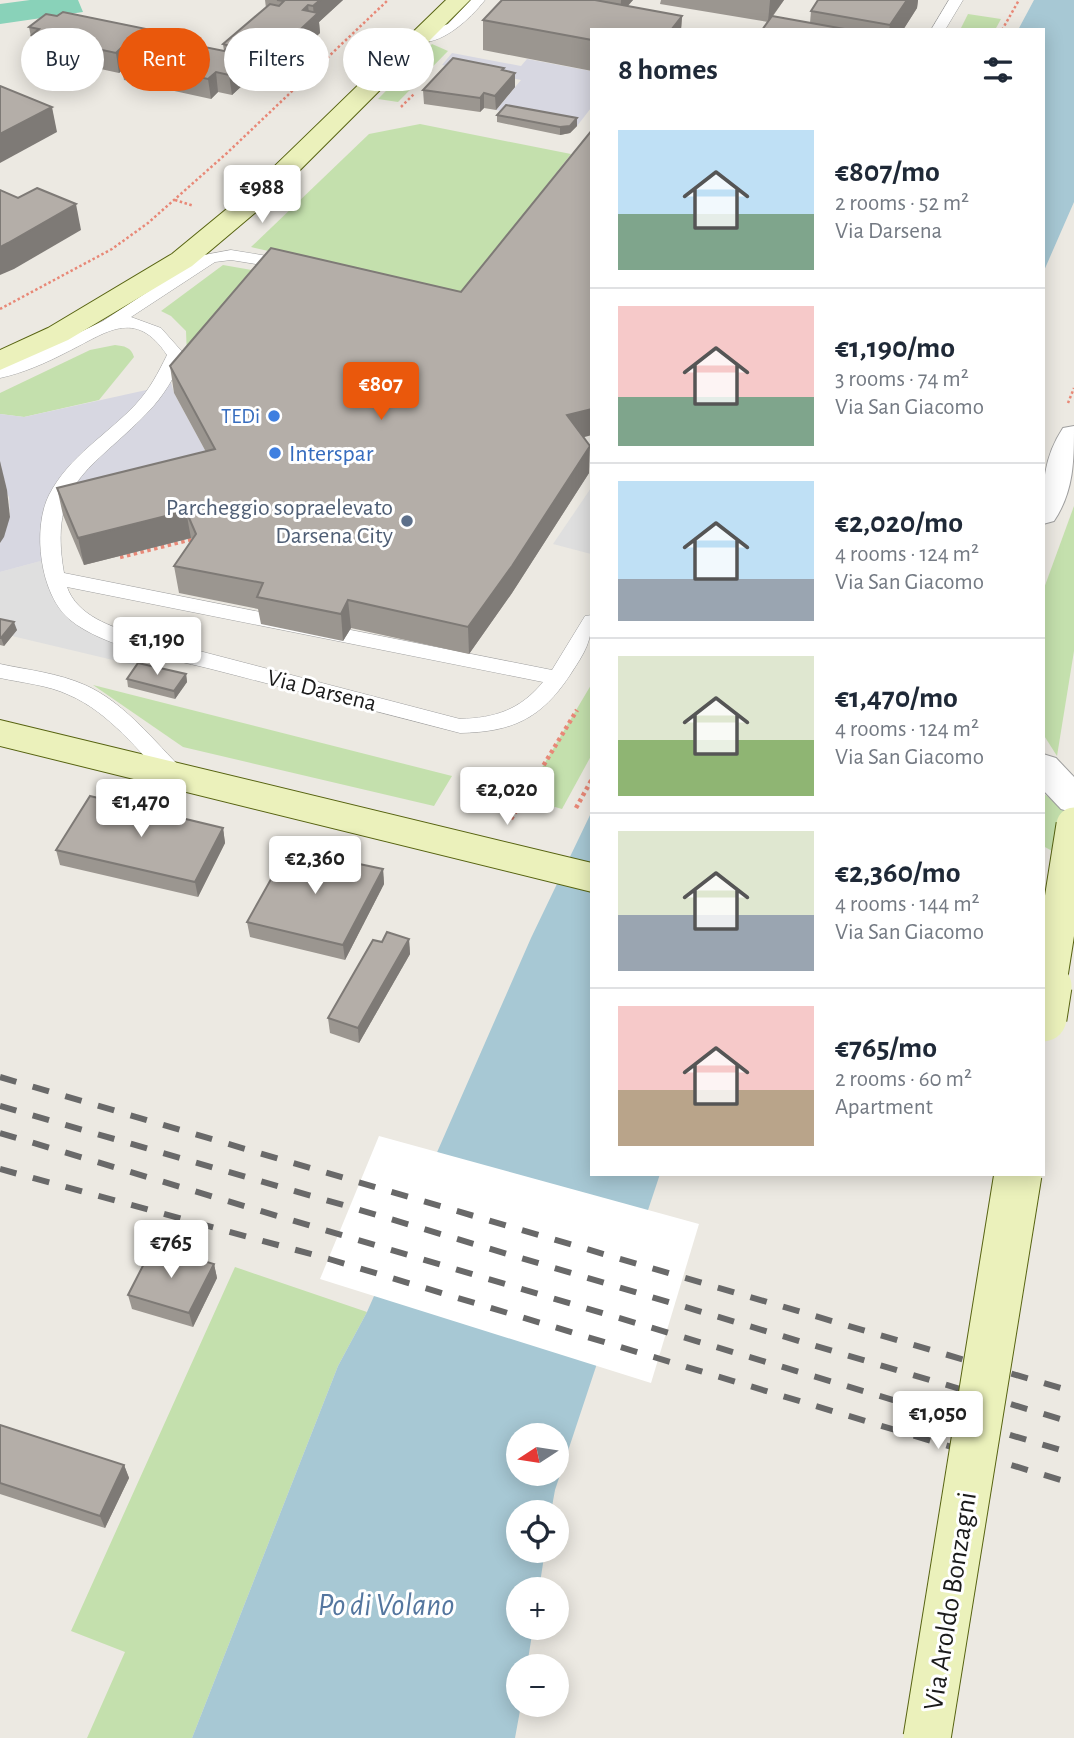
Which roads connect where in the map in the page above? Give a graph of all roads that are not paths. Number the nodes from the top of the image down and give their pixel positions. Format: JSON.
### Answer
{"nodes":[{"id":1,"x":459,"y":0,"type":"edge"},
{"id":2,"x":478,"y":0,"type":"edge"},
{"id":3,"x":956,"y":0,"type":"edge"},
{"id":4,"x":430,"y":28,"type":"edge"},
{"id":5,"x":939,"y":28,"type":"edge"},
{"id":6,"x":434,"y":34,"type":"edge"},
{"id":7,"x":366,"y":91,"type":"edge"},
{"id":8,"x":159,"y":245,"type":"dead end"},
{"id":9,"x":307,"y":268,"type":"edge"},
{"id":10,"x":83,"y":290,"type":"dead end"},
{"id":11,"x":109,"y":324,"type":"junction"},
{"id":12,"x":0,"y":361,"type":"edge"},
{"id":13,"x":0,"y":373,"type":"edge"},
{"id":14,"x":1074,"y":435,"type":"edge"},
{"id":15,"x":1045,"y":509,"type":"edge"},
{"id":16,"x":56,"y":578,"type":"junction"},
{"id":17,"x":590,"y":624,"type":"edge"},
{"id":18,"x":0,"y":671,"type":"edge"},
{"id":19,"x":557,"y":678,"type":"junction"},
{"id":20,"x":0,"y":733,"type":"edge"},
{"id":21,"x":1045,"y":769,"type":"edge"},
{"id":22,"x":176,"y":776,"type":"junction"},
{"id":23,"x":1074,"y":800,"type":"edge"},
{"id":24,"x":1074,"y":825,"type":"edge"},
{"id":25,"x":590,"y":878,"type":"edge"},
{"id":26,"x":1045,"y":986,"type":"edge"},
{"id":27,"x":1074,"y":993,"type":"edge"},
{"id":28,"x":1045,"y":1006,"type":"edge"},
{"id":29,"x":1018,"y":1176,"type":"edge"},
{"id":30,"x":927,"y":1738,"type":"edge"}],
"edges":[{"from":1,"to":4,"type":"main road"},
{"from":2,"to":6,"type":"lane"},
{"from":3,"to":5,"type":"lane"},
{"from":7,"to":12,"type":"main road"},
{"from":8,"to":10,"type":"main road"},
{"from":9,"to":11,"type":"lane"},
{"from":11,"to":13,"type":"lane"},
{"from":11,"to":16,"type":"lane","name":"Via Darsena"},
{"from":14,"to":15,"type":"street"},
{"from":16,"to":19,"type":"lane"},
{"from":16,"to":19,"type":"lane","name":"Via Darsena"},
{"from":17,"to":19,"type":"lane","name":"Via Darsena"},
{"from":18,"to":22,"type":"lane"},
{"from":20,"to":22,"type":"main road"},
{"from":21,"to":23,"type":"street"},
{"from":22,"to":25,"type":"main road"},
{"from":24,"to":28,"type":"main road","bridge":true},
{"from":26,"to":27,"type":"main road"},
{"from":29,"to":30,"type":"main road","name":"Via Aroldo Bonzagni","bridge":true}]}
